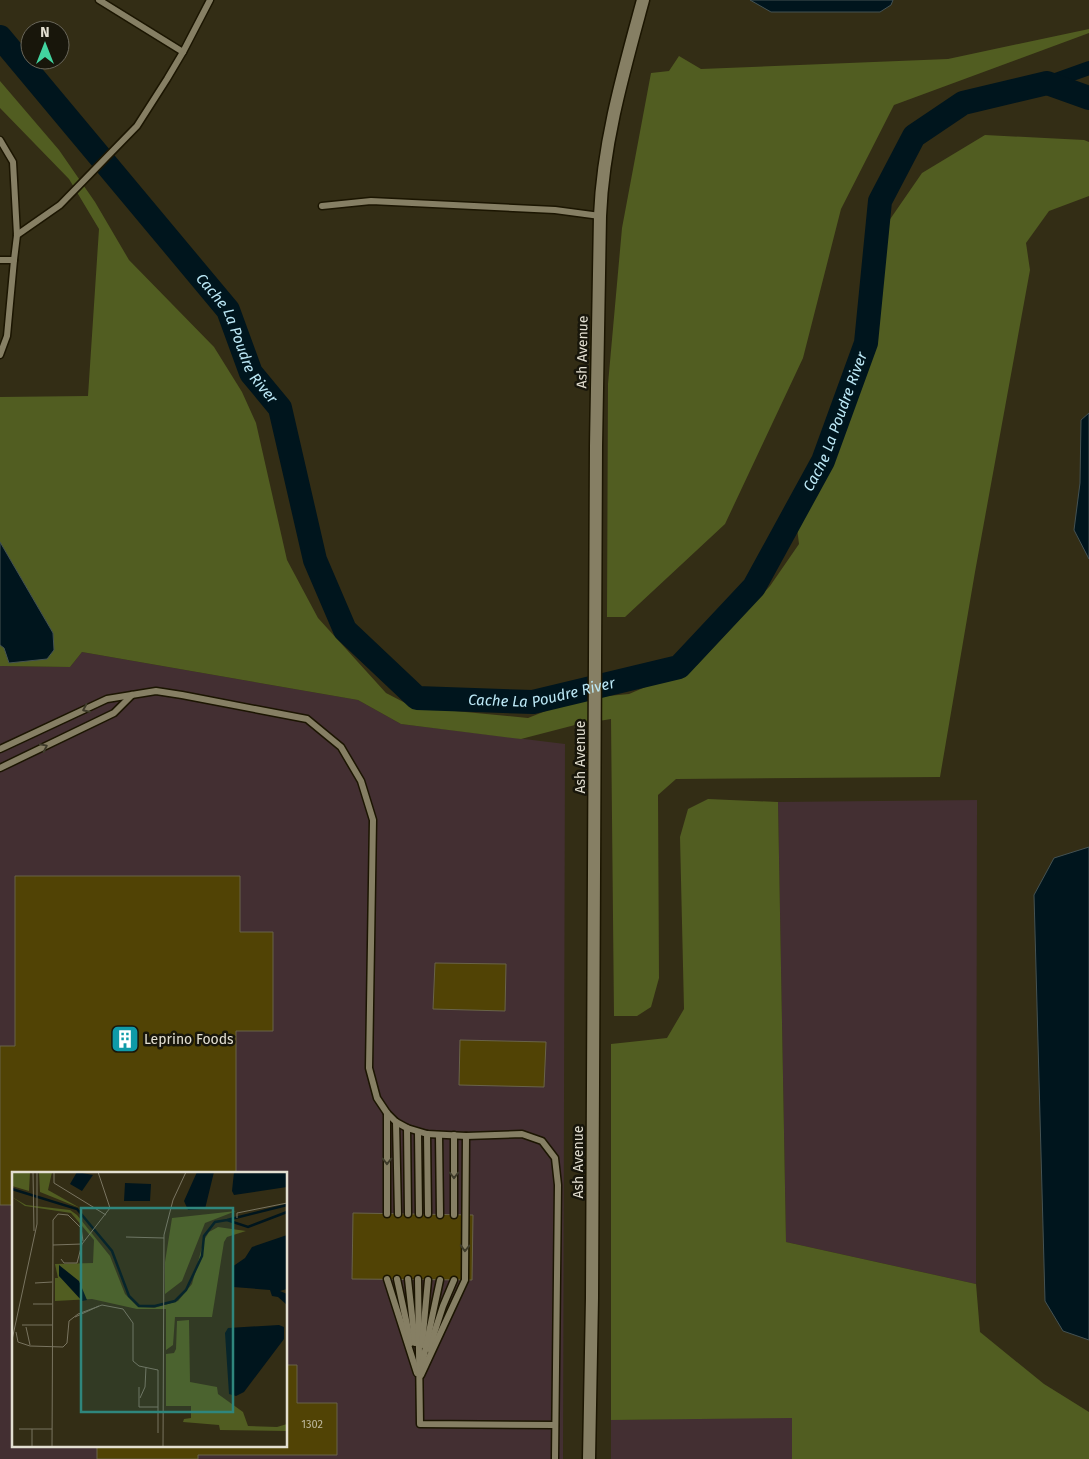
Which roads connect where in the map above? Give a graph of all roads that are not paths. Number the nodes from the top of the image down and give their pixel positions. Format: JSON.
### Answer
{"nodes":[{"id":1,"x":99,"y":0,"type":"edge"},
{"id":2,"x":210,"y":0,"type":"edge"},
{"id":3,"x":643,"y":0,"type":"edge"},
{"id":4,"x":183,"y":52,"type":"junction"},
{"id":5,"x":0,"y":140,"type":"edge"},
{"id":6,"x":322,"y":206,"type":"dead end"},
{"id":7,"x":600,"y":216,"type":"junction"},
{"id":8,"x":18,"y":235,"type":"junction"},
{"id":9,"x":0,"y":260,"type":"edge"},
{"id":10,"x":14,"y":260,"type":"junction"},
{"id":11,"x":0,"y":355,"type":"edge"},
{"id":12,"x":132,"y":695,"type":"junction"},
{"id":13,"x":0,"y":749,"type":"edge"},
{"id":14,"x":0,"y":768,"type":"edge"},
{"id":15,"x":387,"y":1113,"type":"junction"},
{"id":16,"x":396,"y":1122,"type":"junction"},
{"id":17,"x":407,"y":1128,"type":"junction"},
{"id":18,"x":418,"y":1132,"type":"junction"},
{"id":19,"x":427,"y":1134,"type":"junction"},
{"id":20,"x":439,"y":1135,"type":"junction"},
{"id":21,"x":454,"y":1135,"type":"junction"},
{"id":22,"x":466,"y":1136,"type":"junction"},
{"id":23,"x":387,"y":1214,"type":"dead end"},
{"id":24,"x":398,"y":1214,"type":"dead end"},
{"id":25,"x":408,"y":1214,"type":"dead end"},
{"id":26,"x":419,"y":1214,"type":"dead end"},
{"id":27,"x":428,"y":1214,"type":"dead end"},
{"id":28,"x":440,"y":1214,"type":"dead end"},
{"id":29,"x":454,"y":1215,"type":"dead end"},
{"id":30,"x":387,"y":1279,"type":"dead end"},
{"id":31,"x":397,"y":1279,"type":"dead end"},
{"id":32,"x":408,"y":1279,"type":"dead end"},
{"id":33,"x":418,"y":1279,"type":"dead end"},
{"id":34,"x":428,"y":1280,"type":"dead end"},
{"id":35,"x":440,"y":1280,"type":"dead end"},
{"id":36,"x":454,"y":1280,"type":"dead end"},
{"id":37,"x":419,"y":1379,"type":"junction"},
{"id":38,"x":555,"y":1425,"type":"junction"},
{"id":39,"x":555,"y":1459,"type":"edge"},
{"id":40,"x":589,"y":1459,"type":"edge"}],
"edges":[{"from":1,"to":4,"type":"lane"},
{"from":2,"to":4,"type":"lane"},
{"from":3,"to":7,"type":"street","name":"Ash Avenue"},
{"from":4,"to":8,"type":"lane"},
{"from":5,"to":8,"type":"lane"},
{"from":6,"to":7,"type":"lane"},
{"from":7,"to":40,"type":"street","name":"Ash Avenue"},
{"from":8,"to":10,"type":"lane"},
{"from":9,"to":10,"type":"lane"},
{"from":10,"to":11,"type":"lane"},
{"from":12,"to":13,"type":"lane","one_way":true},
{"from":14,"to":12,"type":"lane","one_way":true},
{"from":12,"to":15,"type":"lane"},
{"from":15,"to":16,"type":"lane"},
{"from":15,"to":23,"type":"lane","one_way":true},
{"from":16,"to":17,"type":"lane"},
{"from":16,"to":24,"type":"lane"},
{"from":17,"to":18,"type":"lane"},
{"from":17,"to":25,"type":"lane"},
{"from":18,"to":19,"type":"lane"},
{"from":18,"to":26,"type":"lane"},
{"from":19,"to":20,"type":"lane"},
{"from":19,"to":27,"type":"lane"},
{"from":20,"to":21,"type":"lane"},
{"from":20,"to":28,"type":"lane"},
{"from":21,"to":22,"type":"lane"},
{"from":21,"to":29,"type":"lane","one_way":true},
{"from":22,"to":37,"type":"lane","one_way":true},
{"from":22,"to":38,"type":"lane"},
{"from":30,"to":37,"type":"lane"},
{"from":31,"to":37,"type":"lane"},
{"from":32,"to":37,"type":"lane"},
{"from":33,"to":37,"type":"lane"},
{"from":34,"to":37,"type":"lane"},
{"from":35,"to":37,"type":"lane"},
{"from":36,"to":37,"type":"lane"},
{"from":37,"to":38,"type":"lane"},
{"from":38,"to":39,"type":"lane"}]}
